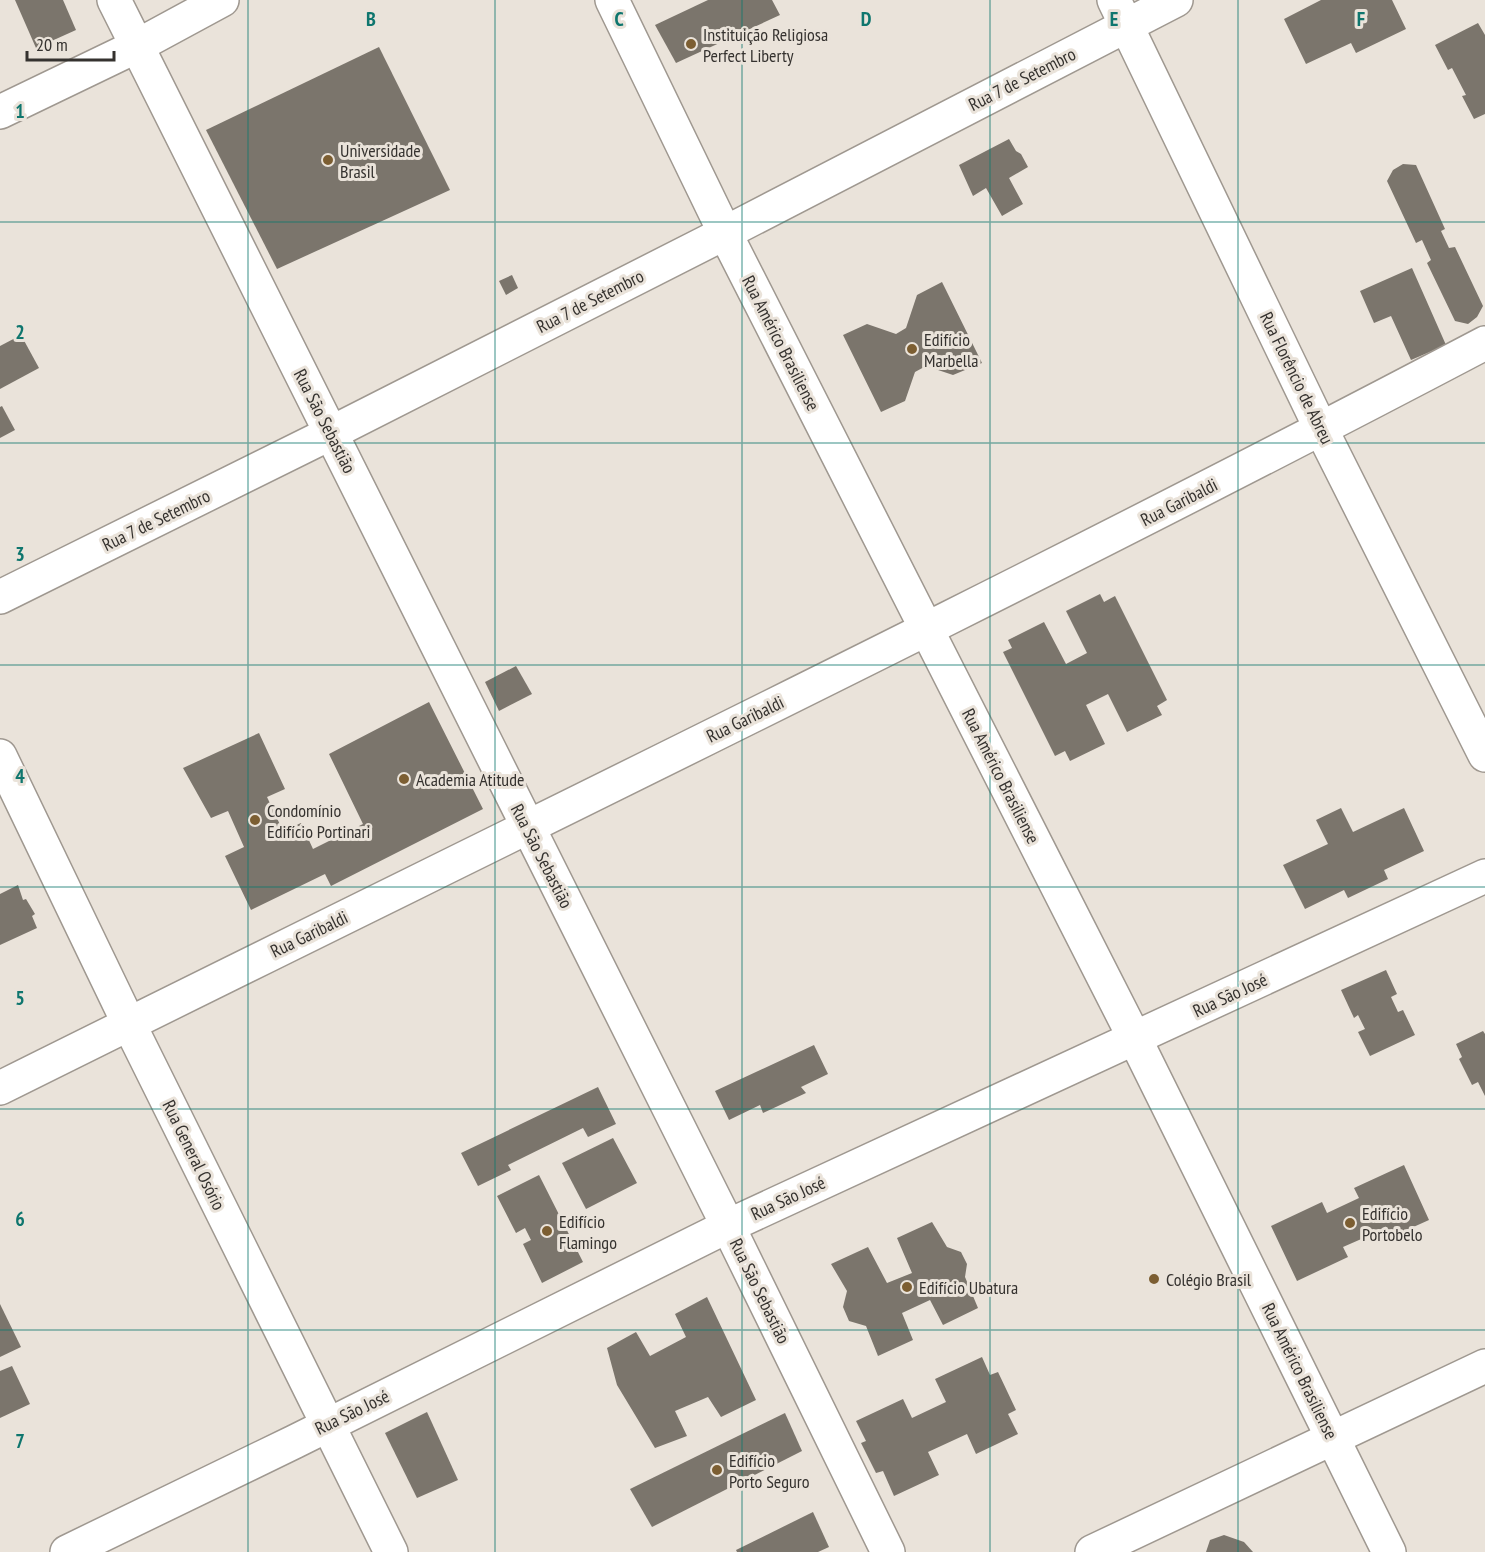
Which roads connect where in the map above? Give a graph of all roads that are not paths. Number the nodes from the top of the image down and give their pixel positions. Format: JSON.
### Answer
{"nodes":[{"id":1,"x":114,"y":0,"type":"edge"},
{"id":2,"x":222,"y":0,"type":"edge"},
{"id":3,"x":612,"y":0,"type":"edge"},
{"id":4,"x":1176,"y":0,"type":"edge"},
{"id":5,"x":1121,"y":13,"type":"edge"},
{"id":6,"x":136,"y":46,"type":"junction"},
{"id":7,"x":0,"y":112,"type":"edge"},
{"id":8,"x":725,"y":233,"type":"junction"},
{"id":9,"x":1485,"y":343,"type":"edge"},
{"id":10,"x":1322,"y":429,"type":"junction"},
{"id":11,"x":331,"y":433,"type":"junction"},
{"id":12,"x":0,"y":597,"type":"edge"},
{"id":13,"x":927,"y":630,"type":"junction"},
{"id":14,"x":1485,"y":755,"type":"edge"},
{"id":15,"x":0,"y":756,"type":"edge"},
{"id":16,"x":527,"y":826,"type":"junction"},
{"id":17,"x":1485,"y":876,"type":"edge"},
{"id":18,"x":129,"y":1024,"type":"junction"},
{"id":19,"x":1135,"y":1039,"type":"junction"},
{"id":20,"x":0,"y":1088,"type":"edge"},
{"id":21,"x":728,"y":1226,"type":"junction"},
{"id":22,"x":1485,"y":1366,"type":"edge"},
{"id":23,"x":328,"y":1425,"type":"junction"},
{"id":24,"x":1333,"y":1439,"type":"junction"},
{"id":25,"x":67,"y":1552,"type":"edge"},
{"id":26,"x":391,"y":1552,"type":"edge"},
{"id":27,"x":888,"y":1552,"type":"edge"},
{"id":28,"x":1092,"y":1552,"type":"edge"},
{"id":29,"x":1389,"y":1552,"type":"edge"}],
"edges":[{"from":1,"to":6,"type":"street","name":"Rua São Sebastião"},
{"from":2,"to":6,"type":"street"},
{"from":3,"to":8,"type":"street","name":"Rua Américo Brasiliense"},
{"from":4,"to":5,"type":"street","name":"Rua 7 de Setembro"},
{"from":5,"to":8,"type":"street","name":"Rua 7 de Setembro"},
{"from":5,"to":10,"type":"street","name":"Rua Florêncio de Abreu"},
{"from":6,"to":7,"type":"street"},
{"from":6,"to":11,"type":"street","name":"Rua São Sebastião"},
{"from":8,"to":11,"type":"street","name":"Rua 7 de Setembro"},
{"from":8,"to":13,"type":"street","name":"Rua Américo Brasiliense"},
{"from":9,"to":10,"type":"street","name":"Rua Garibaldi"},
{"from":10,"to":13,"type":"street","name":"Rua Garibaldi"},
{"from":10,"to":14,"type":"street","name":"Rua Florêncio de Abreu"},
{"from":11,"to":12,"type":"street","name":"Rua 7 de Setembro"},
{"from":11,"to":16,"type":"street","name":"Rua São Sebastião"},
{"from":13,"to":16,"type":"street","name":"Rua Garibaldi"},
{"from":13,"to":19,"type":"street","name":"Rua Américo Brasiliense"},
{"from":15,"to":18,"type":"street","name":"Rua General Osório"},
{"from":16,"to":18,"type":"street","name":"Rua Garibaldi"},
{"from":16,"to":21,"type":"street","name":"Rua São Sebastião"},
{"from":17,"to":19,"type":"street","name":"Rua São José"},
{"from":18,"to":20,"type":"street","name":"Rua Garibaldi"},
{"from":18,"to":23,"type":"street","name":"Rua General Osório"},
{"from":19,"to":21,"type":"street","name":"Rua São José"},
{"from":19,"to":24,"type":"street","name":"Rua Américo Brasiliense"},
{"from":21,"to":23,"type":"street","name":"Rua São José"},
{"from":21,"to":27,"type":"street","name":"Rua São Sebastião"},
{"from":22,"to":24,"type":"street"},
{"from":23,"to":25,"type":"street","name":"Rua São José"},
{"from":23,"to":26,"type":"street","name":"Rua General Osório"},
{"from":24,"to":28,"type":"street"},
{"from":24,"to":29,"type":"street","name":"Rua Américo Brasiliense"}]}
